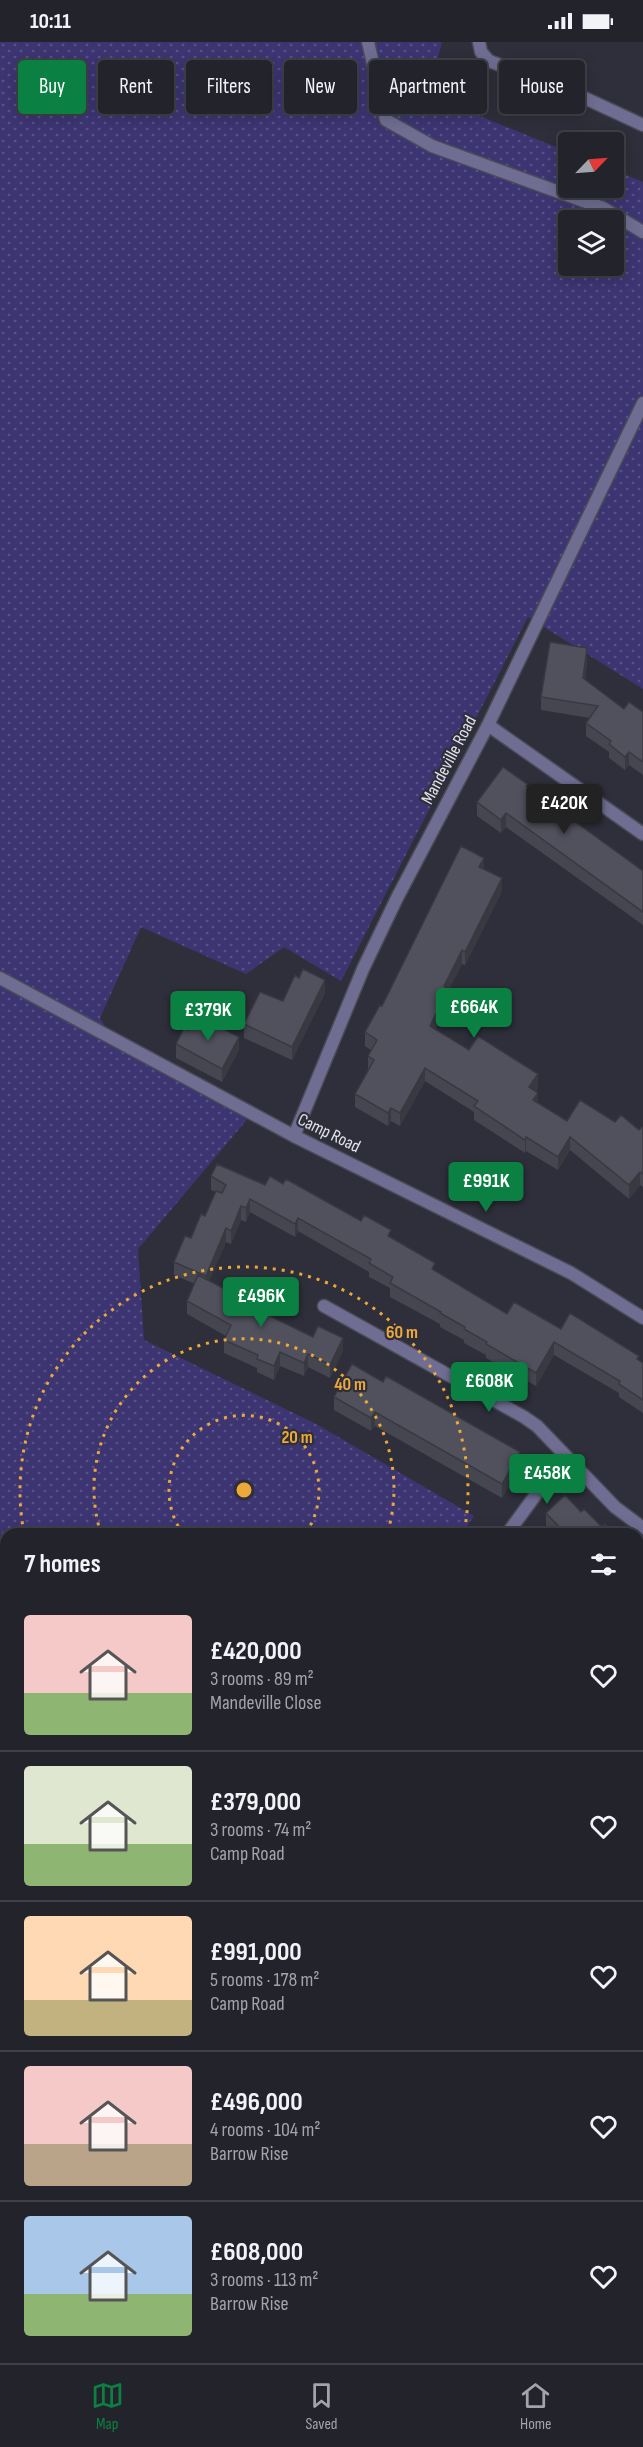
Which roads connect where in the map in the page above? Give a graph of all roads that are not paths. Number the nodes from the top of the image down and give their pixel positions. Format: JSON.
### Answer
{"nodes":[{"id":1,"x":368,"y":42,"type":"edge"},
{"id":2,"x":479,"y":42,"type":"edge"},
{"id":3,"x":643,"y":125,"type":"edge"},
{"id":4,"x":643,"y":232,"type":"edge"},
{"id":5,"x":643,"y":403,"type":"edge"},
{"id":6,"x":488,"y":725,"type":"junction"},
{"id":7,"x":643,"y":834,"type":"edge"},
{"id":8,"x":0,"y":978,"type":"edge"},
{"id":9,"x":294,"y":1136,"type":"junction"},
{"id":10,"x":324,"y":1306,"type":"dead end"},
{"id":11,"x":643,"y":1318,"type":"edge"},
{"id":12,"x":568,"y":1458,"type":"junction"},
{"id":13,"x":511,"y":1528,"type":"edge"},
{"id":14,"x":643,"y":1528,"type":"edge"}],
"edges":[{"from":1,"to":4,"type":"street"},
{"from":2,"to":3,"type":"street"},
{"from":5,"to":6,"type":"street","name":"Mandeville Road"},
{"from":6,"to":7,"type":"street"},
{"from":6,"to":9,"type":"street","name":"Mandeville Road"},
{"from":8,"to":9,"type":"street","name":"Camp Road"},
{"from":9,"to":11,"type":"street","name":"Camp Road"},
{"from":10,"to":12,"type":"street"},
{"from":12,"to":13,"type":"street"},
{"from":12,"to":14,"type":"street"}]}
